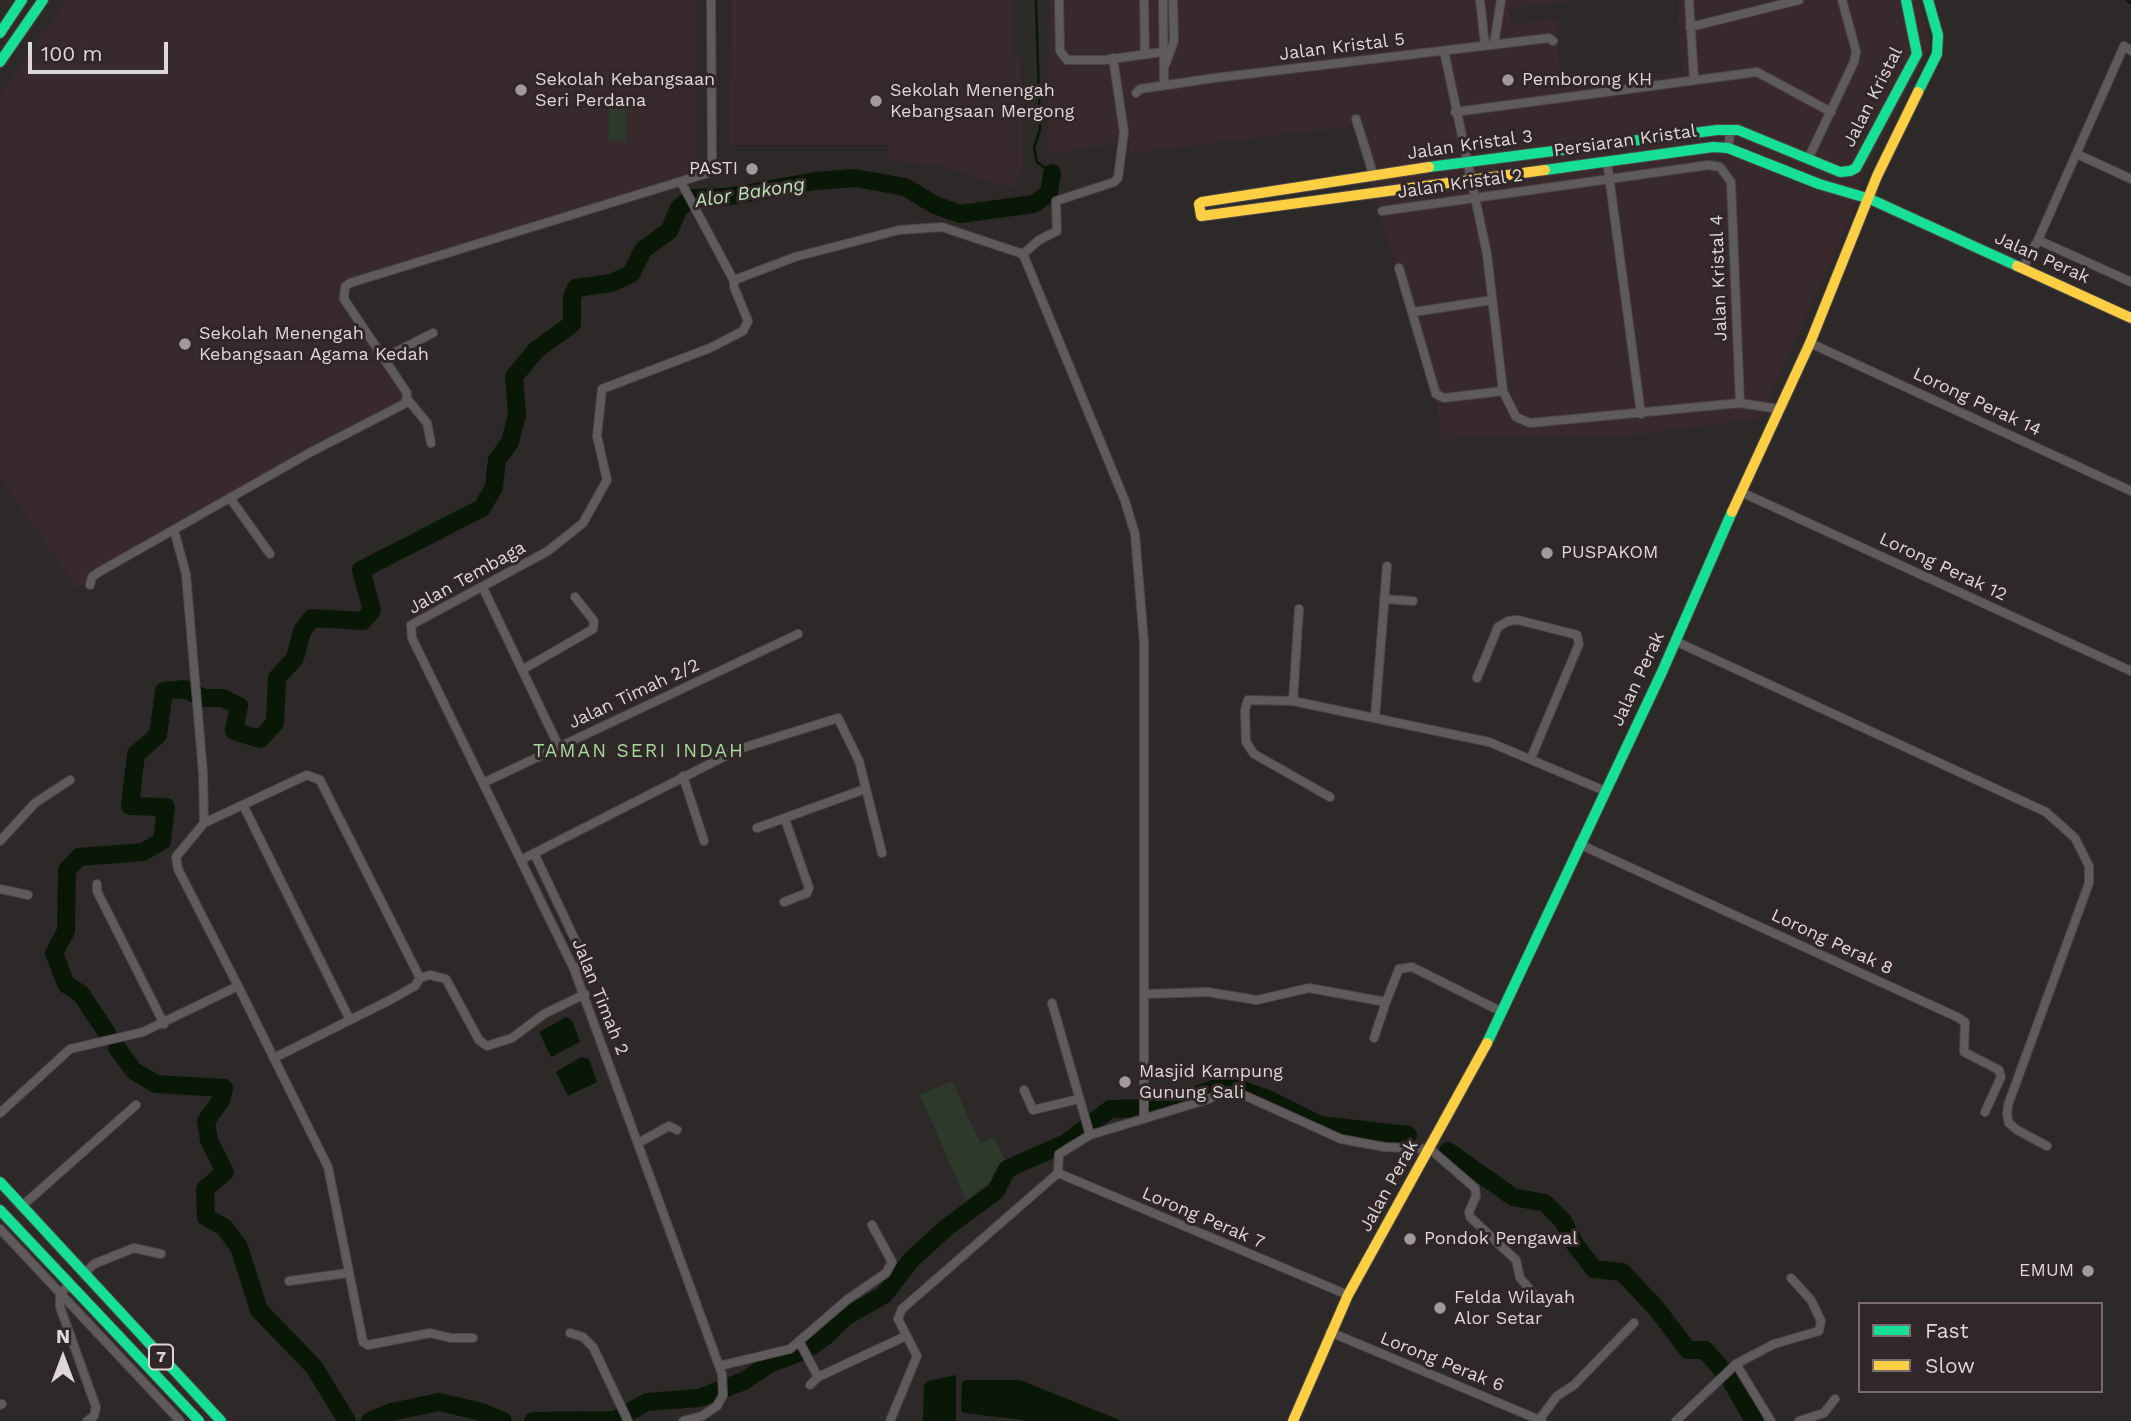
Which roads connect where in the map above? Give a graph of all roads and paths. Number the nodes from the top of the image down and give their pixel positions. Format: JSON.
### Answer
{"nodes":[{"id":1,"x":22,"y":0,"type":"edge"},
{"id":2,"x":43,"y":0,"type":"edge"},
{"id":3,"x":711,"y":0,"type":"edge"},
{"id":4,"x":1059,"y":0,"type":"edge"},
{"id":5,"x":1144,"y":0,"type":"edge"},
{"id":6,"x":1163,"y":0,"type":"edge"},
{"id":7,"x":1173,"y":0,"type":"edge"},
{"id":8,"x":1480,"y":0,"type":"edge"},
{"id":9,"x":1501,"y":0,"type":"edge"},
{"id":10,"x":1689,"y":0,"type":"edge"},
{"id":11,"x":1799,"y":0,"type":"edge"},
{"id":12,"x":1842,"y":0,"type":"edge"},
{"id":13,"x":1906,"y":0,"type":"edge"},
{"id":14,"x":1928,"y":0,"type":"edge"},
{"id":15,"x":1690,"y":27,"type":"junction"},
{"id":16,"x":0,"y":33,"type":"edge"},
{"id":17,"x":1553,"y":41,"type":"dead end"},
{"id":18,"x":1489,"y":45,"type":"junction"},
{"id":19,"x":1444,"y":51,"type":"junction"},
{"id":20,"x":2131,"y":51,"type":"edge"},
{"id":21,"x":1162,"y":52,"type":"junction"},
{"id":22,"x":1145,"y":54,"type":"junction"},
{"id":23,"x":1917,"y":54,"type":"junction"},
{"id":24,"x":1113,"y":58,"type":"junction"},
{"id":25,"x":0,"y":62,"type":"edge"},
{"id":26,"x":1165,"y":65,"type":"junction"},
{"id":27,"x":1932,"y":68,"type":"junction"},
{"id":28,"x":1694,"y":79,"type":"junction"},
{"id":29,"x":1164,"y":85,"type":"junction"},
{"id":30,"x":1136,"y":93,"type":"dead end"},
{"id":31,"x":1455,"y":112,"type":"junction"},
{"id":32,"x":1831,"y":112,"type":"junction"},
{"id":33,"x":1356,"y":119,"type":"dead end"},
{"id":34,"x":1734,"y":130,"type":"junction"},
{"id":35,"x":1728,"y":148,"type":"junction"},
{"id":36,"x":2077,"y":155,"type":"junction"},
{"id":37,"x":1808,"y":159,"type":"junction"},
{"id":38,"x":1607,"y":161,"type":"junction"},
{"id":39,"x":1465,"y":162,"type":"junction"},
{"id":40,"x":1709,"y":165,"type":"joint"},
{"id":41,"x":1374,"y":177,"type":"junction"},
{"id":42,"x":1610,"y":178,"type":"junction"},
{"id":43,"x":2131,"y":179,"type":"edge"},
{"id":44,"x":1470,"y":181,"type":"junction"},
{"id":45,"x":681,"y":182,"type":"junction"},
{"id":46,"x":1378,"y":194,"type":"joint"},
{"id":47,"x":1474,"y":198,"type":"junction"},
{"id":48,"x":1870,"y":199,"type":"junction"},
{"id":49,"x":1382,"y":211,"type":"dead end"},
{"id":50,"x":2038,"y":240,"type":"junction"},
{"id":51,"x":1023,"y":254,"type":"junction"},
{"id":52,"x":1399,"y":268,"type":"dead end"},
{"id":53,"x":2022,"y":269,"type":"junction"},
{"id":54,"x":734,"y":281,"type":"junction"},
{"id":55,"x":2131,"y":282,"type":"edge"},
{"id":56,"x":1492,"y":300,"type":"junction"},
{"id":57,"x":1414,"y":312,"type":"junction"},
{"id":58,"x":2131,"y":318,"type":"edge"},
{"id":59,"x":433,"y":333,"type":"dead end"},
{"id":60,"x":1810,"y":343,"type":"junction"},
{"id":61,"x":384,"y":358,"type":"junction"},
{"id":62,"x":1503,"y":391,"type":"junction"},
{"id":63,"x":408,"y":400,"type":"junction"},
{"id":64,"x":1740,"y":403,"type":"junction"},
{"id":65,"x":1779,"y":409,"type":"junction"},
{"id":66,"x":1641,"y":414,"type":"junction"},
{"id":67,"x":431,"y":443,"type":"dead end"},
{"id":68,"x":2131,"y":491,"type":"edge"},
{"id":69,"x":1741,"y":492,"type":"junction"},
{"id":70,"x":230,"y":498,"type":"junction"},
{"id":71,"x":174,"y":530,"type":"junction"},
{"id":72,"x":270,"y":554,"type":"dead end"},
{"id":73,"x":1387,"y":566,"type":"dead end"},
{"id":74,"x":90,"y":585,"type":"dead end"},
{"id":75,"x":483,"y":588,"type":"junction"},
{"id":76,"x":575,"y":597,"type":"dead end"},
{"id":77,"x":1384,"y":599,"type":"junction"},
{"id":78,"x":1413,"y":601,"type":"dead end"},
{"id":79,"x":1299,"y":609,"type":"dead end"},
{"id":80,"x":798,"y":634,"type":"dead end"},
{"id":81,"x":412,"y":638,"type":"joint"},
{"id":82,"x":1675,"y":641,"type":"junction"},
{"id":83,"x":522,"y":670,"type":"junction"},
{"id":84,"x":2131,"y":671,"type":"edge"},
{"id":85,"x":1477,"y":678,"type":"dead end"},
{"id":86,"x":1293,"y":701,"type":"junction"},
{"id":87,"x":1375,"y":718,"type":"junction"},
{"id":88,"x":559,"y":747,"type":"junction"},
{"id":89,"x":1531,"y":758,"type":"junction"},
{"id":90,"x":683,"y":776,"type":"junction"},
{"id":91,"x":71,"y":780,"type":"dead end"},
{"id":92,"x":483,"y":783,"type":"junction"},
{"id":93,"x":865,"y":789,"type":"junction"},
{"id":94,"x":1605,"y":790,"type":"junction"},
{"id":95,"x":1330,"y":797,"type":"dead end"},
{"id":96,"x":243,"y":805,"type":"junction"},
{"id":97,"x":785,"y":818,"type":"junction"},
{"id":98,"x":204,"y":823,"type":"junction"},
{"id":99,"x":757,"y":828,"type":"dead end"},
{"id":100,"x":0,"y":841,"type":"edge"},
{"id":101,"x":704,"y":841,"type":"dead end"},
{"id":102,"x":1579,"y":844,"type":"junction"},
{"id":103,"x":534,"y":853,"type":"junction"},
{"id":104,"x":882,"y":853,"type":"dead end"},
{"id":105,"x":521,"y":860,"type":"junction"},
{"id":106,"x":97,"y":884,"type":"dead end"},
{"id":107,"x":0,"y":889,"type":"edge"},
{"id":108,"x":29,"y":895,"type":"dead end"},
{"id":109,"x":784,"y":902,"type":"dead end"},
{"id":110,"x":575,"y":969,"type":"junction"},
{"id":111,"x":421,"y":978,"type":"junction"},
{"id":112,"x":238,"y":986,"type":"junction"},
{"id":113,"x":585,"y":994,"type":"junction"},
{"id":114,"x":1146,"y":994,"type":"junction"},
{"id":115,"x":1387,"y":1002,"type":"junction"},
{"id":116,"x":1052,"y":1003,"type":"dead end"},
{"id":117,"x":1500,"y":1011,"type":"junction"},
{"id":118,"x":350,"y":1020,"type":"junction"},
{"id":119,"x":164,"y":1024,"type":"junction"},
{"id":120,"x":1374,"y":1038,"type":"dead end"},
{"id":121,"x":274,"y":1058,"type":"junction"},
{"id":122,"x":1024,"y":1090,"type":"dead end"},
{"id":123,"x":1079,"y":1100,"type":"junction"},
{"id":124,"x":136,"y":1105,"type":"dead end"},
{"id":125,"x":1144,"y":1112,"type":"junction"},
{"id":126,"x":1984,"y":1112,"type":"dead end"},
{"id":127,"x":0,"y":1113,"type":"edge"},
{"id":128,"x":677,"y":1130,"type":"dead end"},
{"id":129,"x":1090,"y":1133,"type":"junction"},
{"id":130,"x":638,"y":1143,"type":"junction"},
{"id":131,"x":2047,"y":1146,"type":"dead end"},
{"id":132,"x":1430,"y":1149,"type":"junction"},
{"id":133,"x":1058,"y":1173,"type":"junction"},
{"id":134,"x":0,"y":1182,"type":"edge"},
{"id":135,"x":22,"y":1206,"type":"junction"},
{"id":136,"x":0,"y":1210,"type":"edge"},
{"id":137,"x":872,"y":1225,"type":"dead end"},
{"id":138,"x":0,"y":1229,"type":"edge"},
{"id":139,"x":161,"y":1254,"type":"dead end"},
{"id":140,"x":348,"y":1273,"type":"junction"},
{"id":141,"x":84,"y":1274,"type":"junction"},
{"id":142,"x":1791,"y":1278,"type":"dead end"},
{"id":143,"x":289,"y":1281,"type":"dead end"},
{"id":144,"x":70,"y":1285,"type":"junction"},
{"id":145,"x":60,"y":1293,"type":"junction"},
{"id":146,"x":1533,"y":1293,"type":"dead end"},
{"id":147,"x":1348,"y":1295,"type":"junction"},
{"id":148,"x":1634,"y":1323,"type":"dead end"},
{"id":149,"x":1330,"y":1332,"type":"junction"},
{"id":150,"x":569,"y":1333,"type":"dead end"},
{"id":151,"x":906,"y":1336,"type":"junction"},
{"id":152,"x":473,"y":1338,"type":"dead end"},
{"id":153,"x":802,"y":1346,"type":"junction"},
{"id":154,"x":1736,"y":1364,"type":"junction"},
{"id":155,"x":719,"y":1366,"type":"junction"},
{"id":156,"x":818,"y":1377,"type":"junction"},
{"id":157,"x":810,"y":1385,"type":"dead end"},
{"id":158,"x":1835,"y":1399,"type":"dead end"},
{"id":159,"x":627,"y":1420,"type":"edge"},
{"id":160,"x":1540,"y":1420,"type":"edge"},
{"id":161,"x":87,"y":1421,"type":"edge"},
{"id":162,"x":180,"y":1421,"type":"edge"},
{"id":163,"x":198,"y":1421,"type":"edge"},
{"id":164,"x":221,"y":1421,"type":"edge"},
{"id":165,"x":683,"y":1421,"type":"edge"},
{"id":166,"x":890,"y":1421,"type":"edge"},
{"id":167,"x":1293,"y":1421,"type":"edge"},
{"id":168,"x":1676,"y":1421,"type":"edge"},
{"id":169,"x":1771,"y":1421,"type":"edge"},
{"id":170,"x":1799,"y":1421,"type":"edge"}],
"edges":[{"from":1,"to":16,"type":"street"},
{"from":2,"to":25,"type":"street"},
{"from":3,"to":45,"type":"street"},
{"from":4,"to":24,"type":"street"},
{"from":5,"to":22,"type":"street"},
{"from":6,"to":21,"type":"street"},
{"from":7,"to":26,"type":"street"},
{"from":8,"to":18,"type":"street"},
{"from":9,"to":18,"type":"street"},
{"from":10,"to":15,"type":"street"},
{"from":11,"to":15,"type":"street"},
{"from":12,"to":32,"type":"street"},
{"from":13,"to":23,"type":"street","name":"Jalan Kristal"},
{"from":14,"to":27,"type":"street"},
{"from":15,"to":28,"type":"street"},
{"from":17,"to":18,"type":"street","name":"Jalan Kristal 5"},
{"from":18,"to":19,"type":"street","name":"Jalan Kristal 5"},
{"from":19,"to":29,"type":"street","name":"Jalan Kristal 5"},
{"from":19,"to":31,"type":"street"},
{"from":20,"to":36,"type":"street"},
{"from":21,"to":22,"type":"street"},
{"from":21,"to":26,"type":"street"},
{"from":22,"to":24,"type":"street"},
{"from":23,"to":27,"type":"street"},
{"from":23,"to":37,"type":"street","name":"Jalan Kristal"},
{"from":24,"to":51,"type":"street"},
{"from":26,"to":29,"type":"street"},
{"from":27,"to":48,"type":"street"},
{"from":28,"to":31,"type":"street"},
{"from":28,"to":32,"type":"street"},
{"from":29,"to":30,"type":"street","name":"Jalan Kristal 5"},
{"from":31,"to":39,"type":"street"},
{"from":32,"to":37,"type":"street"},
{"from":33,"to":41,"type":"street"},
{"from":34,"to":35,"type":"street"},
{"from":34,"to":37,"type":"street","name":"Jalan Kristal"},
{"from":34,"to":39,"type":"street","name":"Jalan Kristal 3"},
{"from":35,"to":38,"type":"street","name":"Persiaran Kristal"},
{"from":35,"to":48,"type":"street","name":"Persiaran Kristal"},
{"from":36,"to":43,"type":"street"},
{"from":36,"to":50,"type":"street"},
{"from":38,"to":42,"type":"street"},
{"from":38,"to":44,"type":"street","name":"Persiaran Kristal"},
{"from":39,"to":41,"type":"street","name":"Jalan Kristal 3"},
{"from":39,"to":44,"type":"street"},
{"from":40,"to":42,"type":"street","name":"Jalan Kristal 2"},
{"from":40,"to":64,"type":"street","name":"Jalan Kristal 4"},
{"from":41,"to":46,"type":"street","name":"Jalan Kristal 3"},
{"from":42,"to":47,"type":"street","name":"Jalan Kristal 2"},
{"from":42,"to":66,"type":"street"},
{"from":44,"to":46,"type":"street","name":"Persiaran Kristal"},
{"from":44,"to":47,"type":"street"},
{"from":45,"to":54,"type":"street"},
{"from":45,"to":61,"type":"street"},
{"from":47,"to":49,"type":"street","name":"Jalan Kristal 2"},
{"from":47,"to":56,"type":"street"},
{"from":48,"to":53,"type":"street","name":"Jalan Perak"},
{"from":48,"to":60,"type":"street","name":"Jalan Perak"},
{"from":50,"to":53,"type":"street"},
{"from":50,"to":55,"type":"street"},
{"from":51,"to":54,"type":"street"},
{"from":51,"to":114,"type":"street"},
{"from":52,"to":57,"type":"street"},
{"from":53,"to":58,"type":"street","name":"Jalan Perak"},
{"from":54,"to":75,"type":"street","name":"Jalan Tembaga"},
{"from":56,"to":57,"type":"street"},
{"from":56,"to":62,"type":"street"},
{"from":57,"to":62,"type":"street"},
{"from":59,"to":61,"type":"street"},
{"from":60,"to":65,"type":"street","name":"Jalan Perak"},
{"from":60,"to":68,"type":"street","name":"Lorong Perak 14"},
{"from":61,"to":63,"type":"street"},
{"from":62,"to":66,"type":"street"},
{"from":63,"to":67,"type":"street"},
{"from":63,"to":70,"type":"street"},
{"from":64,"to":65,"type":"street"},
{"from":64,"to":66,"type":"street"},
{"from":65,"to":69,"type":"street","name":"Jalan Perak"},
{"from":69,"to":82,"type":"street","name":"Jalan Perak"},
{"from":69,"to":84,"type":"street","name":"Lorong Perak 12"},
{"from":70,"to":71,"type":"street"},
{"from":70,"to":72,"type":"street"},
{"from":71,"to":74,"type":"street"},
{"from":71,"to":98,"type":"street"},
{"from":73,"to":77,"type":"street"},
{"from":75,"to":81,"type":"street","name":"Jalan Tembaga"},
{"from":75,"to":83,"type":"street"},
{"from":76,"to":83,"type":"street"},
{"from":77,"to":78,"type":"street"},
{"from":77,"to":87,"type":"street"},
{"from":79,"to":86,"type":"street"},
{"from":80,"to":88,"type":"street","name":"Jalan Timah 2/2"},
{"from":81,"to":92,"type":"street","name":"Jalan Timah 2"},
{"from":82,"to":94,"type":"street","name":"Jalan Perak"},
{"from":82,"to":131,"type":"street"},
{"from":83,"to":88,"type":"street"},
{"from":85,"to":89,"type":"street"},
{"from":86,"to":87,"type":"street"},
{"from":86,"to":95,"type":"street"},
{"from":87,"to":89,"type":"street"},
{"from":88,"to":92,"type":"street","name":"Jalan Timah 2/2"},
{"from":89,"to":94,"type":"street"},
{"from":90,"to":93,"type":"street"},
{"from":90,"to":101,"type":"street"},
{"from":90,"to":103,"type":"street"},
{"from":91,"to":100,"type":"street"},
{"from":92,"to":105,"type":"street","name":"Jalan Timah 2"},
{"from":93,"to":97,"type":"street"},
{"from":93,"to":104,"type":"street"},
{"from":94,"to":102,"type":"street","name":"Jalan Perak"},
{"from":96,"to":98,"type":"street"},
{"from":96,"to":111,"type":"street"},
{"from":96,"to":118,"type":"street"},
{"from":97,"to":99,"type":"street"},
{"from":97,"to":109,"type":"street"},
{"from":98,"to":112,"type":"street"},
{"from":102,"to":117,"type":"street","name":"Jalan Perak"},
{"from":102,"to":126,"type":"street","name":"Lorong Perak 8"},
{"from":103,"to":105,"type":"street"},
{"from":103,"to":110,"type":"street"},
{"from":105,"to":110,"type":"street","name":"Jalan Timah 2"},
{"from":106,"to":119,"type":"street"},
{"from":107,"to":108,"type":"street"},
{"from":110,"to":113,"type":"street","name":"Jalan Timah 2"},
{"from":111,"to":113,"type":"street"},
{"from":111,"to":118,"type":"street"},
{"from":112,"to":119,"type":"street"},
{"from":112,"to":121,"type":"street"},
{"from":113,"to":130,"type":"street","name":"Jalan Timah 2"},
{"from":114,"to":115,"type":"street"},
{"from":114,"to":125,"type":"street"},
{"from":115,"to":117,"type":"street"},
{"from":115,"to":120,"type":"street"},
{"from":116,"to":123,"type":"street"},
{"from":117,"to":132,"type":"street","name":"Jalan Perak"},
{"from":118,"to":121,"type":"street"},
{"from":119,"to":127,"type":"street"},
{"from":121,"to":140,"type":"street"},
{"from":122,"to":123,"type":"street"},
{"from":123,"to":129,"type":"street"},
{"from":124,"to":135,"type":"street"},
{"from":125,"to":129,"type":"street"},
{"from":125,"to":132,"type":"street"},
{"from":128,"to":130,"type":"street"},
{"from":129,"to":133,"type":"street"},
{"from":130,"to":155,"type":"street","name":"Jalan Timah 2"},
{"from":132,"to":146,"type":"street"},
{"from":132,"to":147,"type":"street","name":"Jalan Perak"},
{"from":133,"to":147,"type":"street","name":"Lorong Perak 7"},
{"from":133,"to":151,"type":"street"},
{"from":134,"to":135,"type":"street","number":"7"},
{"from":135,"to":141,"type":"street","number":"7"},
{"from":136,"to":144,"type":"street","number":"7"},
{"from":137,"to":153,"type":"street"},
{"from":138,"to":145,"type":"street"},
{"from":139,"to":141,"type":"street"},
{"from":140,"to":143,"type":"street"},
{"from":140,"to":152,"type":"street"},
{"from":141,"to":164,"type":"street","number":"7"},
{"from":142,"to":154,"type":"street"},
{"from":144,"to":145,"type":"street"},
{"from":144,"to":163,"type":"street","number":"7"},
{"from":145,"to":161,"type":"street"},
{"from":145,"to":162,"type":"street"},
{"from":147,"to":149,"type":"street","name":"Jalan Perak"},
{"from":148,"to":160,"type":"street"},
{"from":149,"to":160,"type":"street","name":"Lorong Perak 6"},
{"from":149,"to":167,"type":"street","name":"Jalan Perak"},
{"from":150,"to":159,"type":"street"},
{"from":151,"to":156,"type":"street"},
{"from":151,"to":166,"type":"street"},
{"from":153,"to":155,"type":"street"},
{"from":153,"to":156,"type":"street"},
{"from":154,"to":168,"type":"street"},
{"from":154,"to":169,"type":"street"},
{"from":155,"to":165,"type":"street","name":"Jalan Timah 2"},
{"from":156,"to":157,"type":"street"},
{"from":158,"to":170,"type":"street"}]}
